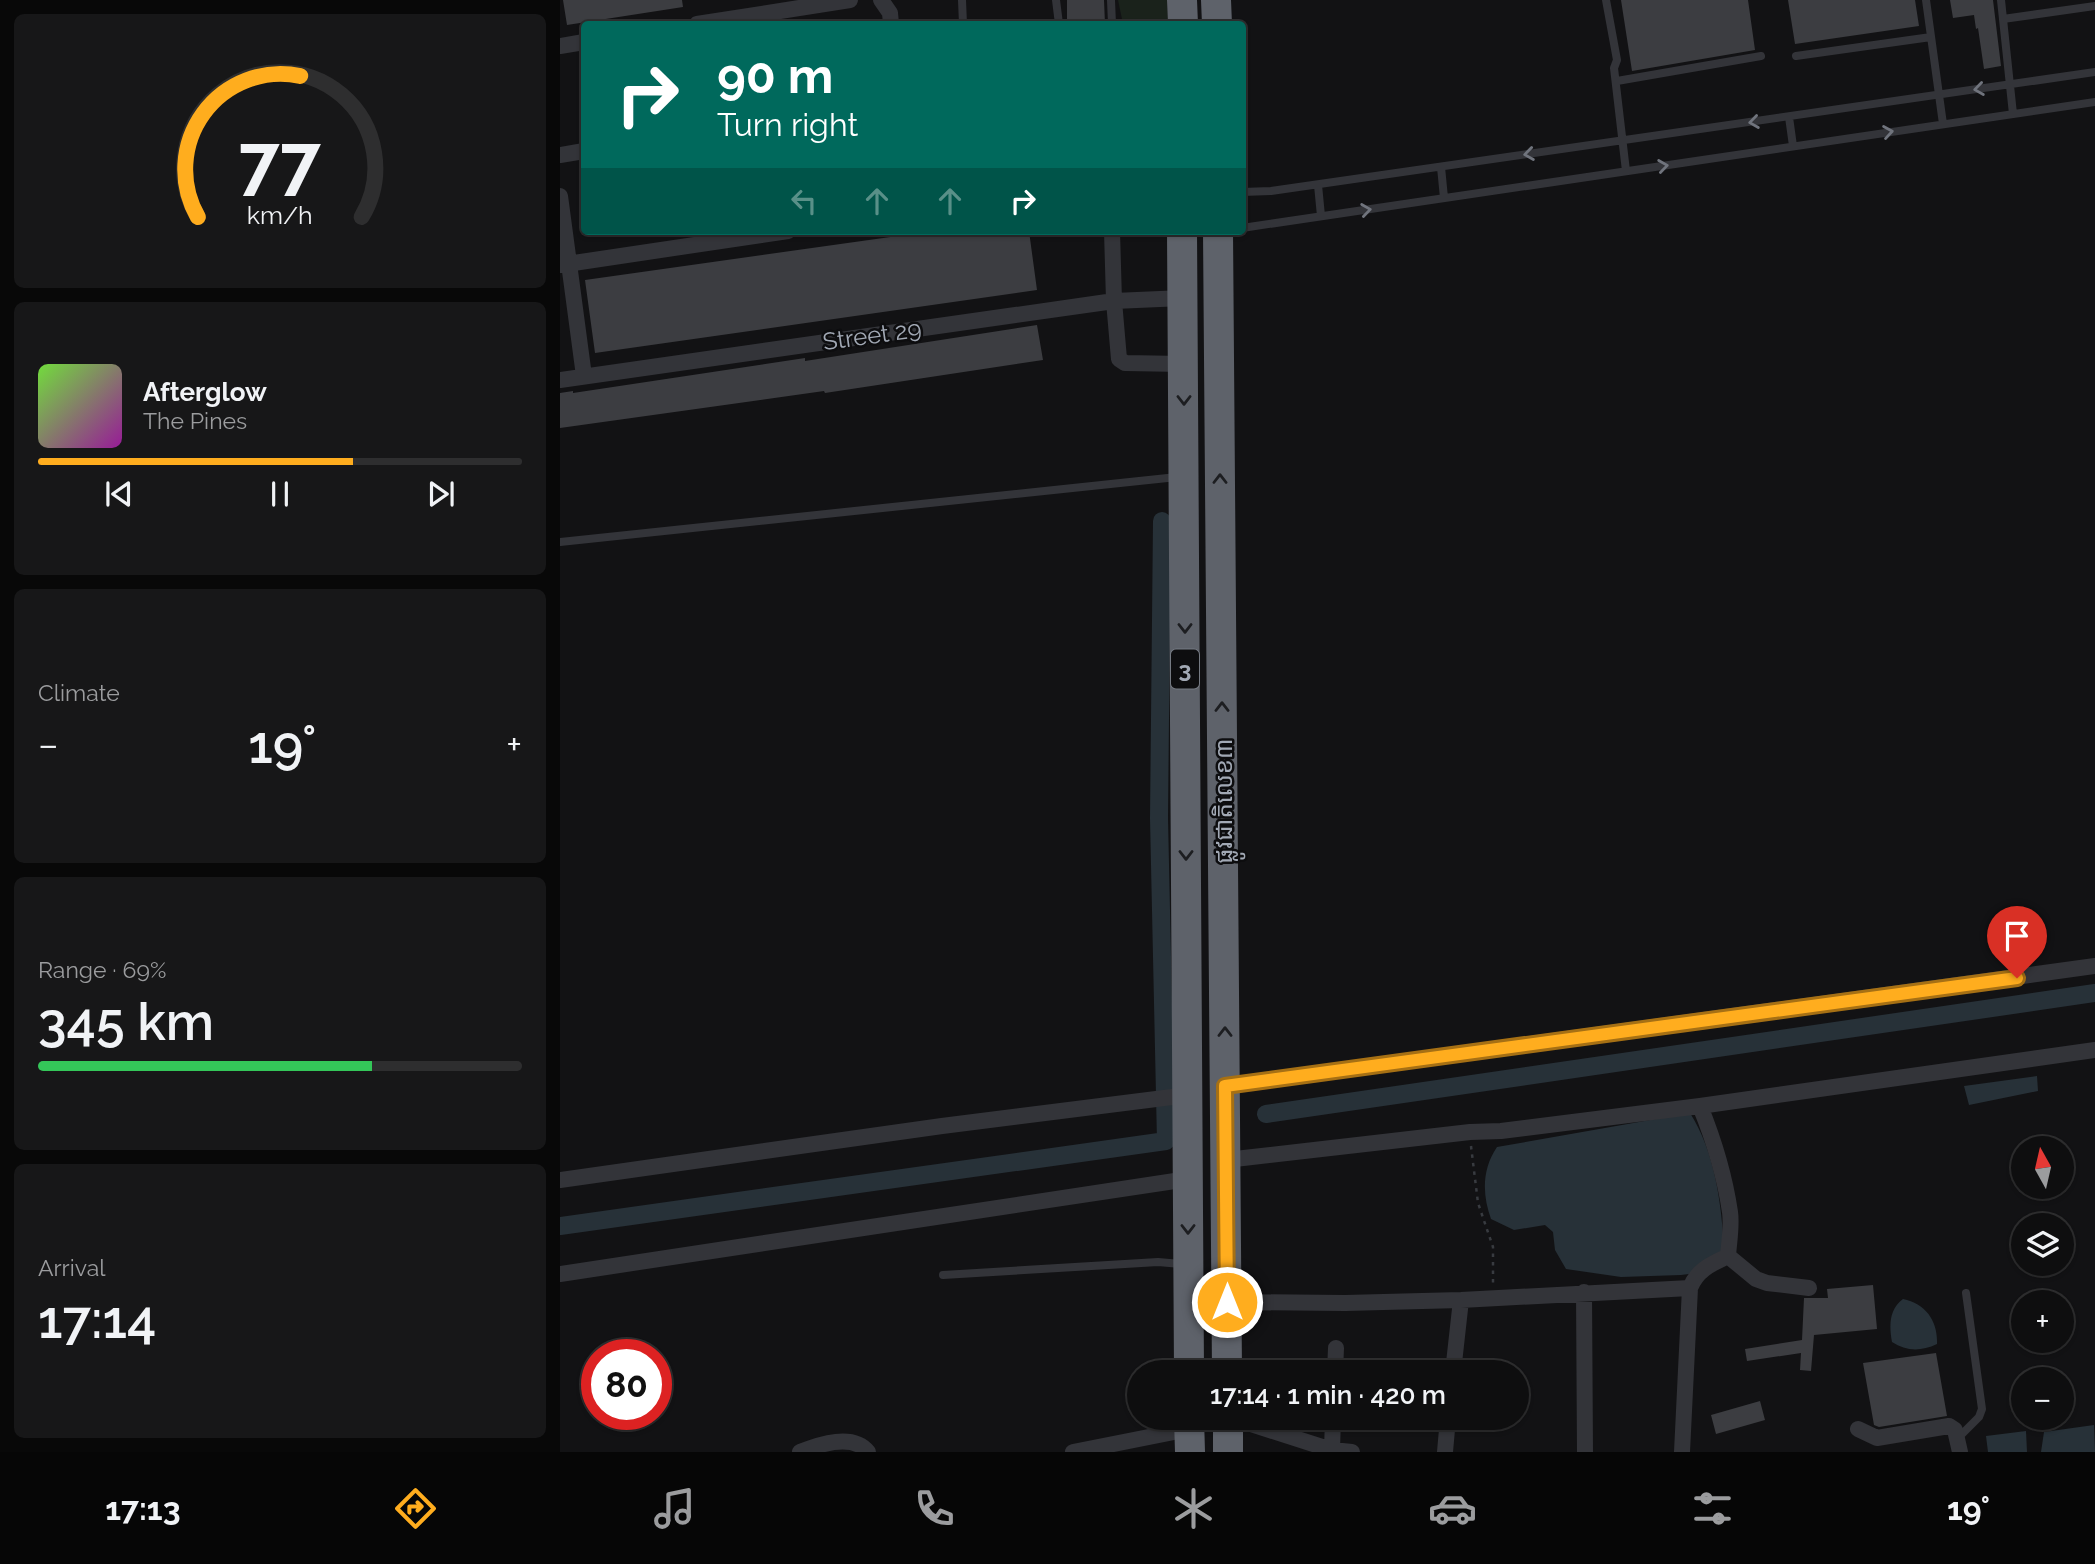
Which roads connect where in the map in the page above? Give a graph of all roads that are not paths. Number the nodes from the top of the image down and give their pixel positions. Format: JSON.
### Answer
{"nodes":[{"id":1,"x":850,"y":0,"type":"edge"},
{"id":2,"x":881,"y":0,"type":"edge"},
{"id":3,"x":962,"y":0,"type":"edge"},
{"id":4,"x":1056,"y":0,"type":"edge"},
{"id":5,"x":1111,"y":0,"type":"edge"},
{"id":6,"x":1182,"y":0,"type":"edge"},
{"id":7,"x":1216,"y":0,"type":"edge"},
{"id":8,"x":1606,"y":0,"type":"edge"},
{"id":9,"x":1926,"y":0,"type":"edge"},
{"id":10,"x":2001,"y":0,"type":"edge"},
{"id":11,"x":2095,"y":6,"type":"edge"},
{"id":12,"x":2003,"y":19,"type":"junction"},
{"id":13,"x":715,"y":21,"type":"edge"},
{"id":14,"x":891,"y":21,"type":"edge"},
{"id":15,"x":963,"y":21,"type":"edge"},
{"id":16,"x":1059,"y":21,"type":"edge"},
{"id":17,"x":1112,"y":21,"type":"edge"},
{"id":18,"x":1183,"y":21,"type":"edge"},
{"id":19,"x":1217,"y":21,"type":"edge"},
{"id":20,"x":1931,"y":37,"type":"junction"},
{"id":21,"x":581,"y":42,"type":"edge"},
{"id":22,"x":560,"y":46,"type":"edge"},
{"id":23,"x":1761,"y":56,"type":"dead end"},
{"id":24,"x":1797,"y":56,"type":"dead end"},
{"id":25,"x":2095,"y":72,"type":"edge"},
{"id":26,"x":1617,"y":80,"type":"junction"},
{"id":27,"x":2009,"y":85,"type":"junction"},
{"id":28,"x":1940,"y":95,"type":"junction"},
{"id":29,"x":2095,"y":102,"type":"edge"},
{"id":30,"x":2013,"y":114,"type":"junction"},
{"id":31,"x":1789,"y":117,"type":"junction"},
{"id":32,"x":1943,"y":124,"type":"junction"},
{"id":33,"x":1623,"y":141,"type":"junction"},
{"id":34,"x":1793,"y":146,"type":"junction"},
{"id":35,"x":581,"y":152,"type":"edge"},
{"id":36,"x":560,"y":155,"type":"edge"},
{"id":37,"x":1441,"y":167,"type":"junction"},
{"id":38,"x":1626,"y":171,"type":"junction"},
{"id":39,"x":1318,"y":185,"type":"junction"},
{"id":40,"x":1246,"y":192,"type":"edge"},
{"id":41,"x":560,"y":196,"type":"edge"},
{"id":42,"x":1444,"y":198,"type":"junction"},
{"id":43,"x":1321,"y":216,"type":"junction"},
{"id":44,"x":1246,"y":227,"type":"edge"},
{"id":45,"x":761,"y":235,"type":"edge"},
{"id":46,"x":1112,"y":235,"type":"edge"},
{"id":47,"x":1202,"y":235,"type":"edge"},
{"id":48,"x":1203,"y":235,"type":"edge"},
{"id":49,"x":564,"y":264,"type":"edge"},
{"id":50,"x":1183,"y":298,"type":"junction"},
{"id":51,"x":1114,"y":301,"type":"junction"},
{"id":52,"x":1183,"y":363,"type":"junction"},
{"id":53,"x":584,"y":376,"type":"junction"},
{"id":54,"x":560,"y":380,"type":"edge"},
{"id":55,"x":1184,"y":477,"type":"junction"},
{"id":56,"x":560,"y":542,"type":"edge"},
{"id":57,"x":2095,"y":966,"type":"edge"},
{"id":58,"x":2095,"y":1050,"type":"edge"},
{"id":59,"x":1225,"y":1093,"type":"junction"},
{"id":60,"x":1188,"y":1099,"type":"junction"},
{"id":61,"x":1700,"y":1106,"type":"junction"},
{"id":62,"x":1226,"y":1157,"type":"junction"},
{"id":63,"x":1188,"y":1170,"type":"junction"},
{"id":64,"x":560,"y":1180,"type":"edge"},
{"id":65,"x":1728,"y":1256,"type":"junction"},
{"id":66,"x":1189,"y":1265,"type":"junction"},
{"id":67,"x":560,"y":1274,"type":"edge"},
{"id":68,"x":943,"y":1275,"type":"dead end"},
{"id":69,"x":1689,"y":1288,"type":"junction"},
{"id":70,"x":1809,"y":1288,"type":"dead end"},
{"id":71,"x":1584,"y":1292,"type":"junction"},
{"id":72,"x":1966,"y":1293,"type":"dead end"},
{"id":73,"x":1461,"y":1300,"type":"junction"},
{"id":74,"x":1227,"y":1302,"type":"junction"},
{"id":75,"x":1336,"y":1348,"type":"dead end"},
{"id":76,"x":1189,"y":1360,"type":"edge"},
{"id":77,"x":1227,"y":1360,"type":"edge"},
{"id":78,"x":1336,"y":1360,"type":"edge"},
{"id":79,"x":1454,"y":1360,"type":"edge"},
{"id":80,"x":1858,"y":1429,"type":"dead end"},
{"id":81,"x":1229,"y":1430,"type":"edge"},
{"id":82,"x":1268,"y":1430,"type":"edge"},
{"id":83,"x":1333,"y":1430,"type":"edge"},
{"id":84,"x":1447,"y":1430,"type":"edge"},
{"id":85,"x":1189,"y":1433,"type":"edge"},
{"id":86,"x":1959,"y":1445,"type":"edge"},
{"id":87,"x":1332,"y":1450,"type":"junction"},
{"id":88,"x":800,"y":1452,"type":"edge"},
{"id":89,"x":868,"y":1452,"type":"edge"},
{"id":90,"x":1073,"y":1452,"type":"edge"},
{"id":91,"x":1228,"y":1452,"type":"edge"},
{"id":92,"x":1352,"y":1452,"type":"edge"},
{"id":93,"x":1445,"y":1452,"type":"edge"},
{"id":94,"x":1585,"y":1452,"type":"edge"},
{"id":95,"x":1682,"y":1452,"type":"edge"}],
"edges":[{"from":1,"to":13,"type":"street"},
{"from":2,"to":14,"type":"street"},
{"from":3,"to":15,"type":"lane"},
{"from":4,"to":16,"type":"lane"},
{"from":5,"to":17,"type":"lane"},
{"from":6,"to":18,"type":"highway"},
{"from":7,"to":19,"type":"highway"},
{"from":8,"to":26,"type":"lane"},
{"from":9,"to":20,"type":"lane"},
{"from":10,"to":12,"type":"lane"},
{"from":11,"to":12,"type":"lane"},
{"from":12,"to":27,"type":"lane"},
{"from":20,"to":24,"type":"lane"},
{"from":20,"to":28,"type":"lane"},
{"from":21,"to":22,"type":"street"},
{"from":23,"to":26,"type":"lane"},
{"from":25,"to":27,"type":"lane"},
{"from":26,"to":33,"type":"lane"},
{"from":27,"to":28,"type":"lane","one_way":true},
{"from":27,"to":30,"type":"lane"},
{"from":28,"to":31,"type":"lane"},
{"from":28,"to":32,"type":"lane"},
{"from":29,"to":30,"type":"lane"},
{"from":30,"to":32,"type":"lane"},
{"from":31,"to":33,"type":"lane","one_way":true},
{"from":31,"to":34,"type":"lane"},
{"from":34,"to":32,"type":"lane","one_way":true},
{"from":33,"to":37,"type":"lane","one_way":true},
{"from":33,"to":38,"type":"lane"},
{"from":38,"to":34,"type":"lane","one_way":true},
{"from":35,"to":36,"type":"street"},
{"from":37,"to":39,"type":"lane"},
{"from":37,"to":42,"type":"lane"},
{"from":38,"to":42,"type":"lane"},
{"from":39,"to":40,"type":"lane"},
{"from":39,"to":43,"type":"lane"},
{"from":41,"to":49,"type":"street"},
{"from":43,"to":42,"type":"lane","one_way":true},
{"from":43,"to":44,"type":"lane"},
{"from":45,"to":49,"type":"street"},
{"from":46,"to":51,"type":"street"},
{"from":47,"to":50,"type":"highway","name":"ផ្លូវជាតិលេខ៣","number":"3"},
{"from":59,"to":48,"type":"highway","name":"ផ្លូវជាតិលេខ៣","number":"3","one_way":true},
{"from":49,"to":53,"type":"street"},
{"from":50,"to":51,"type":"street","name":"Street 29"},
{"from":50,"to":52,"type":"highway","name":"ផ្លូវជាតិលេខ៣","number":"3"},
{"from":51,"to":52,"type":"street"},
{"from":51,"to":53,"type":"street","name":"Street 29"},
{"from":52,"to":55,"type":"highway","name":"ផ្លូវជាតិលេខ៣","number":"3","one_way":true},
{"from":53,"to":54,"type":"street","name":"Street 29"},
{"from":55,"to":56,"type":"lane"},
{"from":55,"to":60,"type":"highway","name":"ផ្លូវជាតិលេខ៣","number":"3","one_way":true},
{"from":57,"to":59,"type":"street"},
{"from":58,"to":61,"type":"street"},
{"from":59,"to":62,"type":"highway","name":"ផ្លូវជាតិលេខ៣","number":"3"},
{"from":60,"to":63,"type":"highway","name":"ផ្លូវជាតិលេខ៣","number":"3"},
{"from":60,"to":64,"type":"street"},
{"from":61,"to":62,"type":"street"},
{"from":61,"to":65,"type":"street"},
{"from":62,"to":74,"type":"highway","name":"ផ្លូវជាតិលេខ៣","number":"3"},
{"from":63,"to":66,"type":"highway","name":"ផ្លូវជាតិលេខ៣","number":"3","one_way":true},
{"from":63,"to":67,"type":"street"},
{"from":65,"to":69,"type":"street"},
{"from":65,"to":70,"type":"street"},
{"from":66,"to":68,"type":"lane"},
{"from":66,"to":76,"type":"highway","name":"ផ្លូវជាតិលេខ៣","number":"3"},
{"from":69,"to":71,"type":"street"},
{"from":69,"to":95,"type":"street"},
{"from":71,"to":73,"type":"street"},
{"from":71,"to":94,"type":"street"},
{"from":72,"to":86,"type":"lane"},
{"from":73,"to":74,"type":"street"},
{"from":73,"to":79,"type":"street"},
{"from":74,"to":77,"type":"highway","name":"ផ្លូវជាតិលេខ៣","number":"3"},
{"from":75,"to":78,"type":"street"},
{"from":80,"to":86,"type":"street"},
{"from":81,"to":91,"type":"highway"},
{"from":82,"to":87,"type":"street"},
{"from":83,"to":87,"type":"street"},
{"from":84,"to":93,"type":"street"},
{"from":85,"to":90,"type":"street"},
{"from":87,"to":92,"type":"street"},
{"from":88,"to":89,"type":"street"}]}
